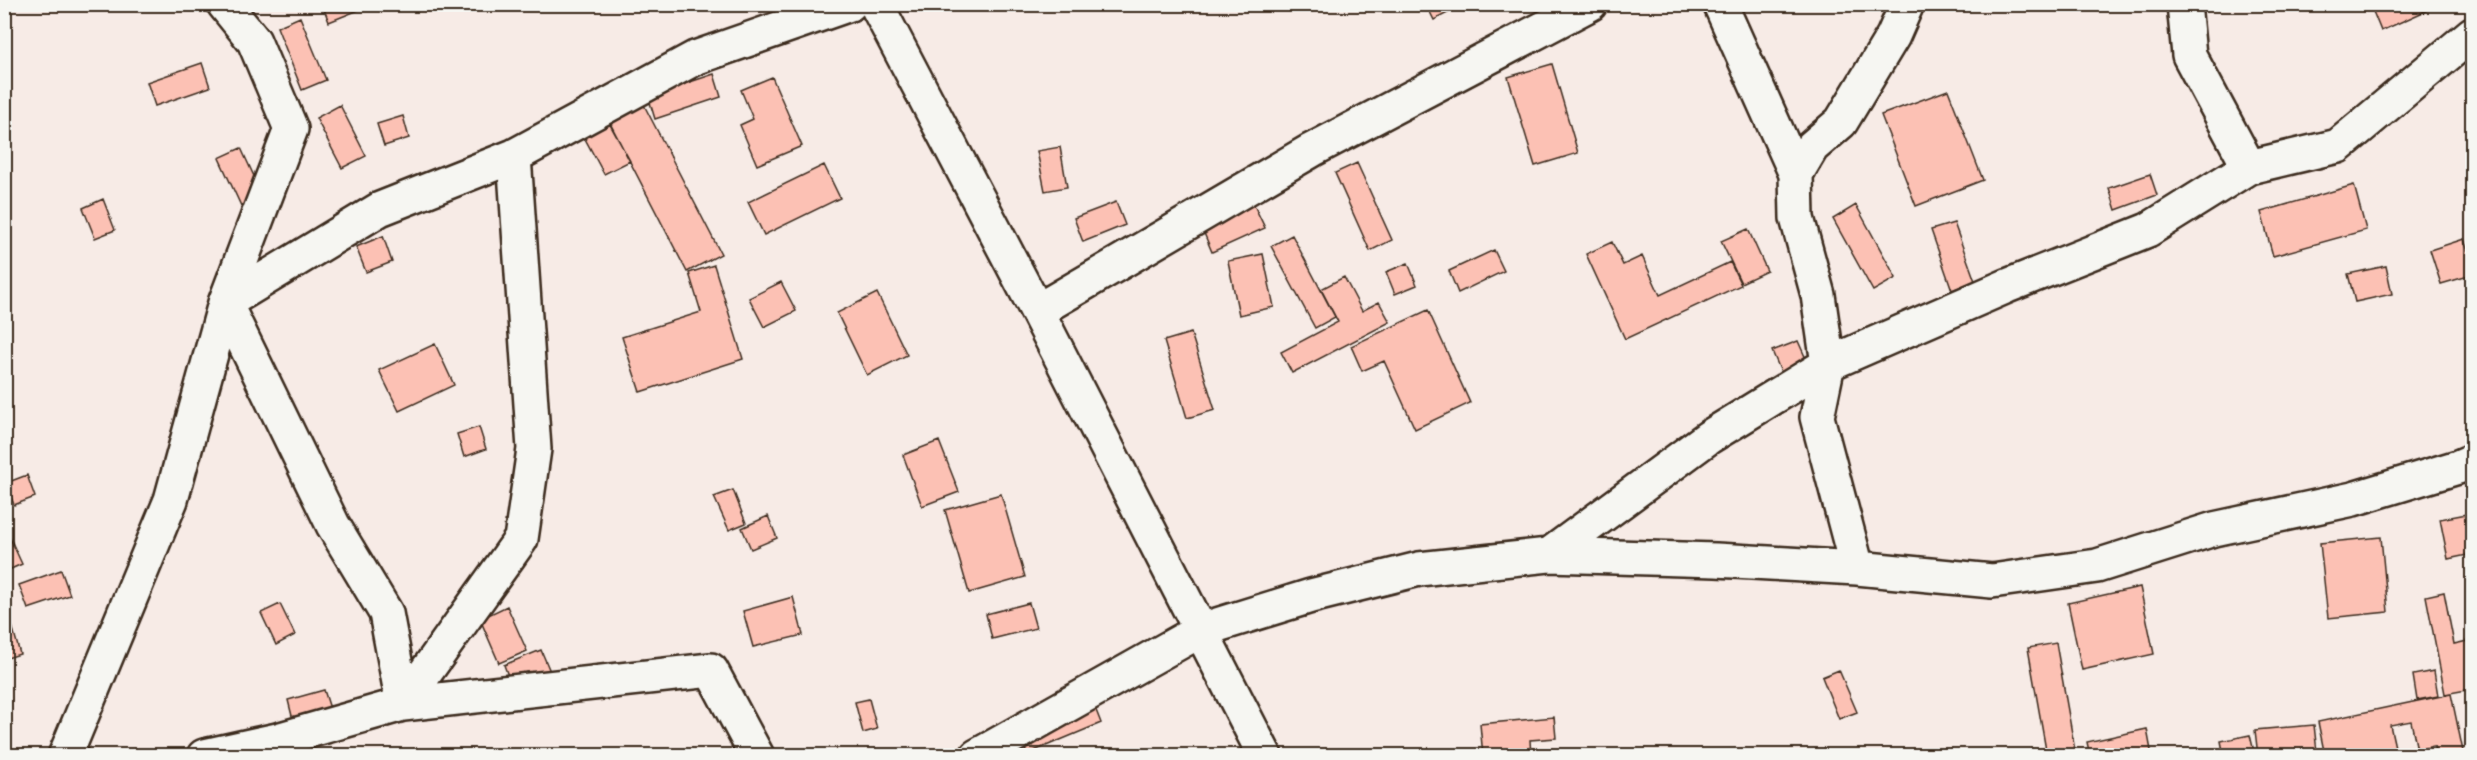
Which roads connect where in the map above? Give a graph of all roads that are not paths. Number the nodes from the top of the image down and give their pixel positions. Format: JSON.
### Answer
{"nodes":[{"id":1,"x":224,"y":4,"type":"edge"},
{"id":2,"x":850,"y":4,"type":"edge"},
{"id":3,"x":876,"y":4,"type":"edge"},
{"id":4,"x":1590,"y":4,"type":"edge"},
{"id":5,"x":1720,"y":4,"type":"edge"},
{"id":6,"x":1907,"y":4,"type":"edge"},
{"id":7,"x":2184,"y":4,"type":"edge"},
{"id":8,"x":2472,"y":38,"type":"edge"},
{"id":9,"x":514,"y":156,"type":"junction"},
{"id":10,"x":2249,"y":167,"type":"junction"},
{"id":11,"x":1796,"y":174,"type":"junction"},
{"id":12,"x":225,"y":303,"type":"junction"},
{"id":13,"x":1037,"y":311,"type":"junction"},
{"id":14,"x":1828,"y":364,"type":"junction"},
{"id":15,"x":2472,"y":461,"type":"edge"},
{"id":16,"x":1549,"y":555,"type":"junction"},
{"id":17,"x":1857,"y":568,"type":"junction"},
{"id":18,"x":1201,"y":630,"type":"junction"},
{"id":19,"x":404,"y":704,"type":"junction"},
{"id":20,"x":65,"y":756,"type":"edge"},
{"id":21,"x":204,"y":756,"type":"edge"},
{"id":22,"x":757,"y":756,"type":"edge"},
{"id":23,"x":977,"y":756,"type":"edge"},
{"id":24,"x":1265,"y":756,"type":"edge"}],
"edges":[{"from":1,"to":12,"type":"street"},
{"from":2,"to":9,"type":"street"},
{"from":3,"to":13,"type":"street"},
{"from":4,"to":13,"type":"street"},
{"from":5,"to":11,"type":"street"},
{"from":6,"to":11,"type":"street"},
{"from":7,"to":10,"type":"street"},
{"from":8,"to":10,"type":"street"},
{"from":9,"to":12,"type":"street"},
{"from":9,"to":19,"type":"street"},
{"from":10,"to":14,"type":"street"},
{"from":11,"to":14,"type":"street"},
{"from":12,"to":19,"type":"street"},
{"from":12,"to":20,"type":"street"},
{"from":13,"to":18,"type":"street"},
{"from":14,"to":16,"type":"street"},
{"from":14,"to":17,"type":"street"},
{"from":15,"to":17,"type":"street"},
{"from":16,"to":17,"type":"street"},
{"from":16,"to":18,"type":"street"},
{"from":18,"to":23,"type":"street"},
{"from":18,"to":24,"type":"street"},
{"from":19,"to":21,"type":"street"},
{"from":19,"to":22,"type":"street"}]}
